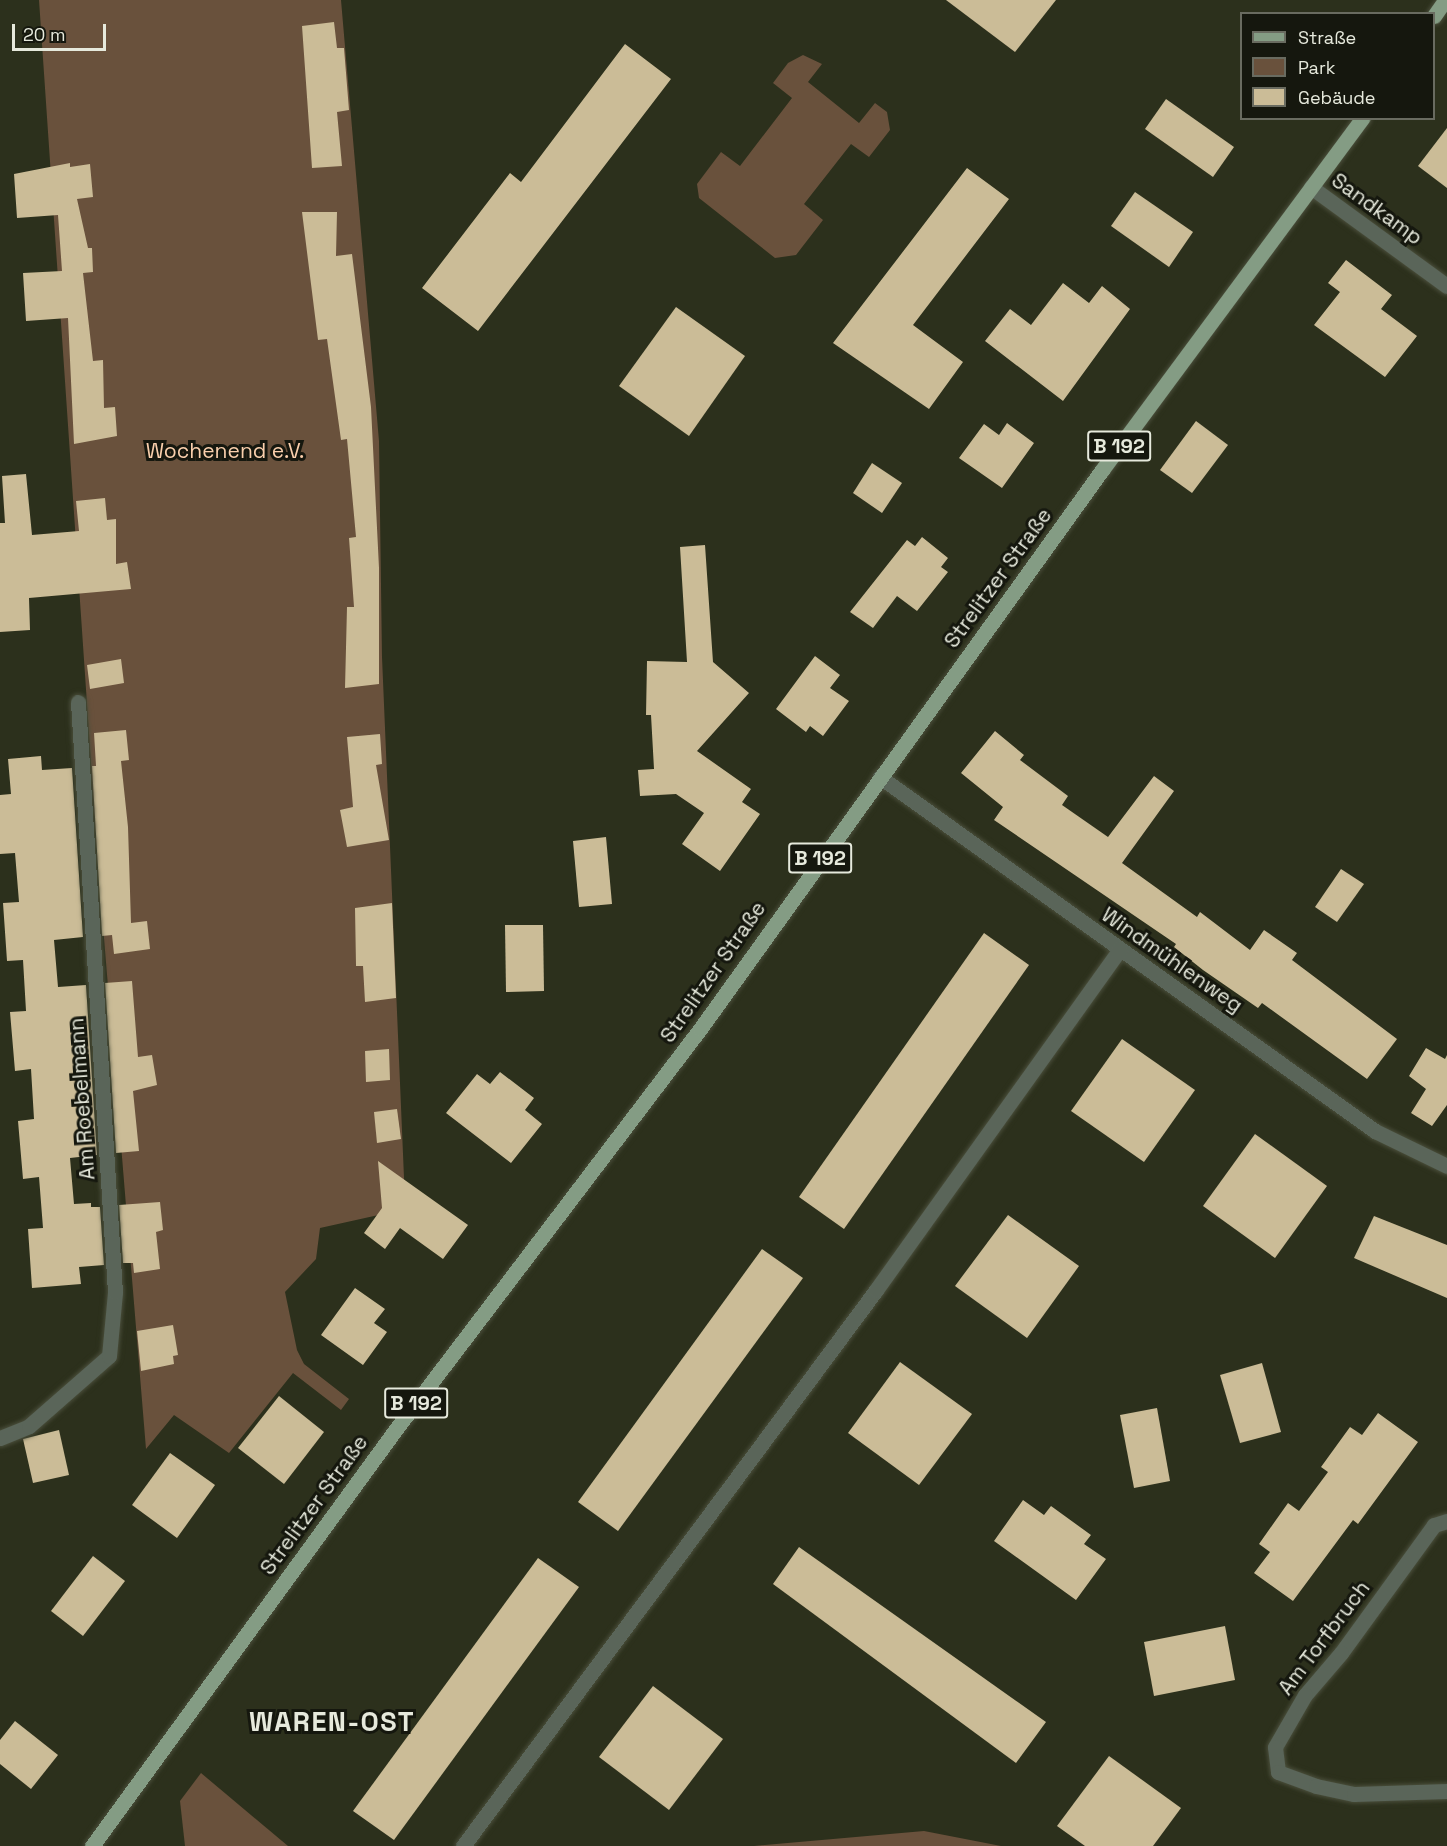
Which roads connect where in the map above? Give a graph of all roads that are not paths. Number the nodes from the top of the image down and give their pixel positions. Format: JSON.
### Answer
{"nodes":[{"id":1,"x":1445,"y":0,"type":"edge"},
{"id":2,"x":1435,"y":15,"type":"edge"},
{"id":3,"x":1361,"y":120,"type":"edge"},
{"id":4,"x":1311,"y":187,"type":"junction"},
{"id":5,"x":1447,"y":286,"type":"edge"},
{"id":6,"x":78,"y":702,"type":"dead end"},
{"id":7,"x":880,"y":777,"type":"junction"},
{"id":8,"x":1120,"y":949,"type":"junction"},
{"id":9,"x":1447,"y":1166,"type":"edge"},
{"id":10,"x":0,"y":1438,"type":"edge"},
{"id":11,"x":1447,"y":1521,"type":"edge"},
{"id":12,"x":1447,"y":1791,"type":"edge"},
{"id":13,"x":92,"y":1846,"type":"edge"},
{"id":14,"x":463,"y":1846,"type":"edge"}],
"edges":[{"from":1,"to":2,"type":"main road"},
{"from":3,"to":4,"type":"main road","name":"Strelitzer Straße","number":"B 192"},
{"from":4,"to":5,"type":"street","name":"Sandkamp"},
{"from":4,"to":7,"type":"main road","name":"Strelitzer Straße","number":"B 192"},
{"from":6,"to":10,"type":"street","name":"Am Roebelmann"},
{"from":7,"to":8,"type":"street","name":"Windmühlenweg"},
{"from":7,"to":13,"type":"main road","name":"Strelitzer Straße","number":"B 192"},
{"from":8,"to":9,"type":"street","name":"Windmühlenweg"},
{"from":8,"to":14,"type":"street"},
{"from":11,"to":12,"type":"street","name":"Am Torfbruch"}]}
